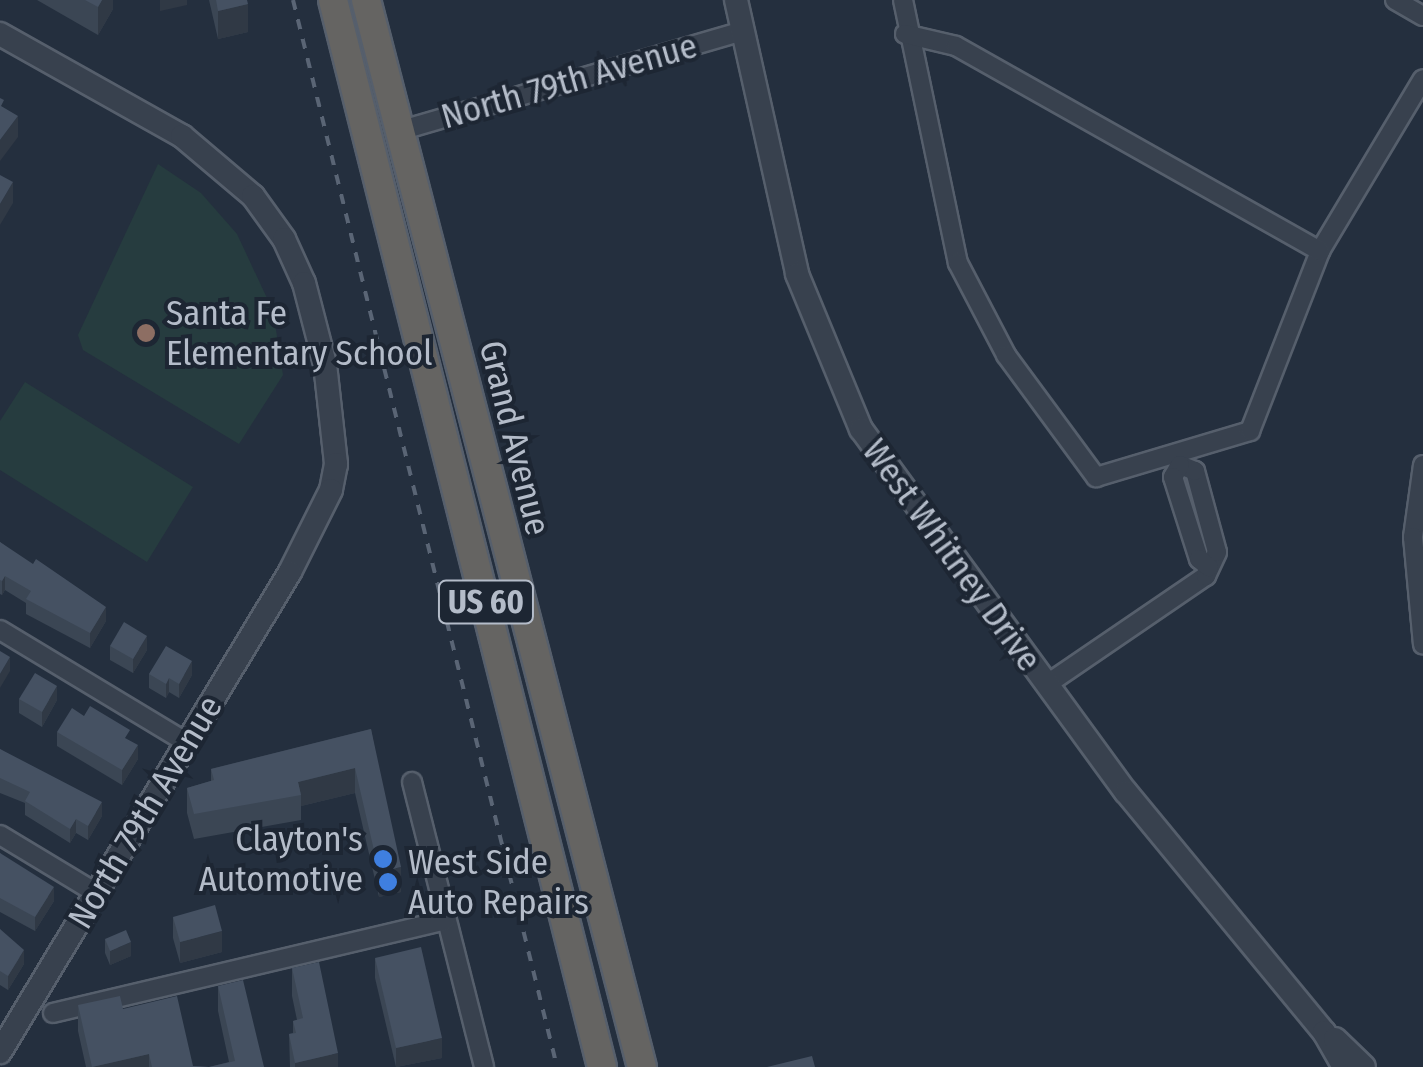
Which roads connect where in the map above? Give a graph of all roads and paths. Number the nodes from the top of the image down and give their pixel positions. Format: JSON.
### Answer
{"nodes":[{"id":1,"x":332,"y":0,"type":"edge"},
{"id":2,"x":366,"y":0,"type":"edge"},
{"id":3,"x":736,"y":0,"type":"edge"},
{"id":4,"x":903,"y":0,"type":"edge"},
{"id":5,"x":1395,"y":0,"type":"edge"},
{"id":6,"x":1423,"y":16,"type":"edge"},
{"id":7,"x":739,"y":32,"type":"junction"},
{"id":8,"x":0,"y":34,"type":"edge"},
{"id":9,"x":905,"y":34,"type":"junction"},
{"id":10,"x":1423,"y":79,"type":"edge"},
{"id":11,"x":399,"y":131,"type":"junction"},
{"id":12,"x":1320,"y":251,"type":"junction"},
{"id":13,"x":1178,"y":459,"type":"junction"},
{"id":14,"x":1423,"y":466,"type":"edge"},
{"id":15,"x":0,"y":630,"type":"edge"},
{"id":16,"x":1423,"y":645,"type":"edge"},
{"id":17,"x":1046,"y":685,"type":"junction"},
{"id":18,"x":187,"y":743,"type":"junction"},
{"id":19,"x":412,"y":782,"type":"dead end"},
{"id":20,"x":0,"y":835,"type":"edge"},
{"id":21,"x":96,"y":893,"type":"junction"},
{"id":22,"x":446,"y":920,"type":"junction"},
{"id":23,"x":53,"y":1014,"type":"dead end"},
{"id":24,"x":1324,"y":1032,"type":"junction"},
{"id":25,"x":3,"y":1041,"type":"edge"},
{"id":26,"x":484,"y":1067,"type":"edge"},
{"id":27,"x":602,"y":1067,"type":"edge"},
{"id":28,"x":642,"y":1067,"type":"edge"},
{"id":29,"x":1344,"y":1067,"type":"edge"},
{"id":30,"x":1364,"y":1067,"type":"edge"}],
"edges":[{"from":1,"to":27,"type":"highway","name":"Grand Avenue","number":"US 60"},
{"from":2,"to":11,"type":"highway","name":"Grand Avenue","number":"US 60"},
{"from":3,"to":7,"type":"street","name":"West Whitney Drive"},
{"from":4,"to":9,"type":"street"},
{"from":5,"to":6,"type":"street"},
{"from":7,"to":11,"type":"street","name":"North 79th Avenue"},
{"from":7,"to":17,"type":"street","name":"West Whitney Drive"},
{"from":8,"to":18,"type":"street","name":"North 79th Avenue"},
{"from":9,"to":12,"type":"street"},
{"from":9,"to":13,"type":"street"},
{"from":10,"to":12,"type":"street"},
{"from":11,"to":28,"type":"highway","name":"Grand Avenue","number":"US 60"},
{"from":12,"to":13,"type":"street"},
{"from":13,"to":17,"type":"street"},
{"from":14,"to":16,"type":"street"},
{"from":15,"to":18,"type":"street"},
{"from":17,"to":24,"type":"street","name":"West Whitney Drive"},
{"from":18,"to":21,"type":"street","name":"North 79th Avenue"},
{"from":19,"to":22,"type":"street"},
{"from":20,"to":21,"type":"street"},
{"from":21,"to":25,"type":"street","name":"North 79th Avenue"},
{"from":22,"to":23,"type":"street"},
{"from":22,"to":26,"type":"street"},
{"from":24,"to":29,"type":"street","name":"West Whitney Drive"},
{"from":24,"to":30,"type":"street","name":"West Whitney Drive"}]}
